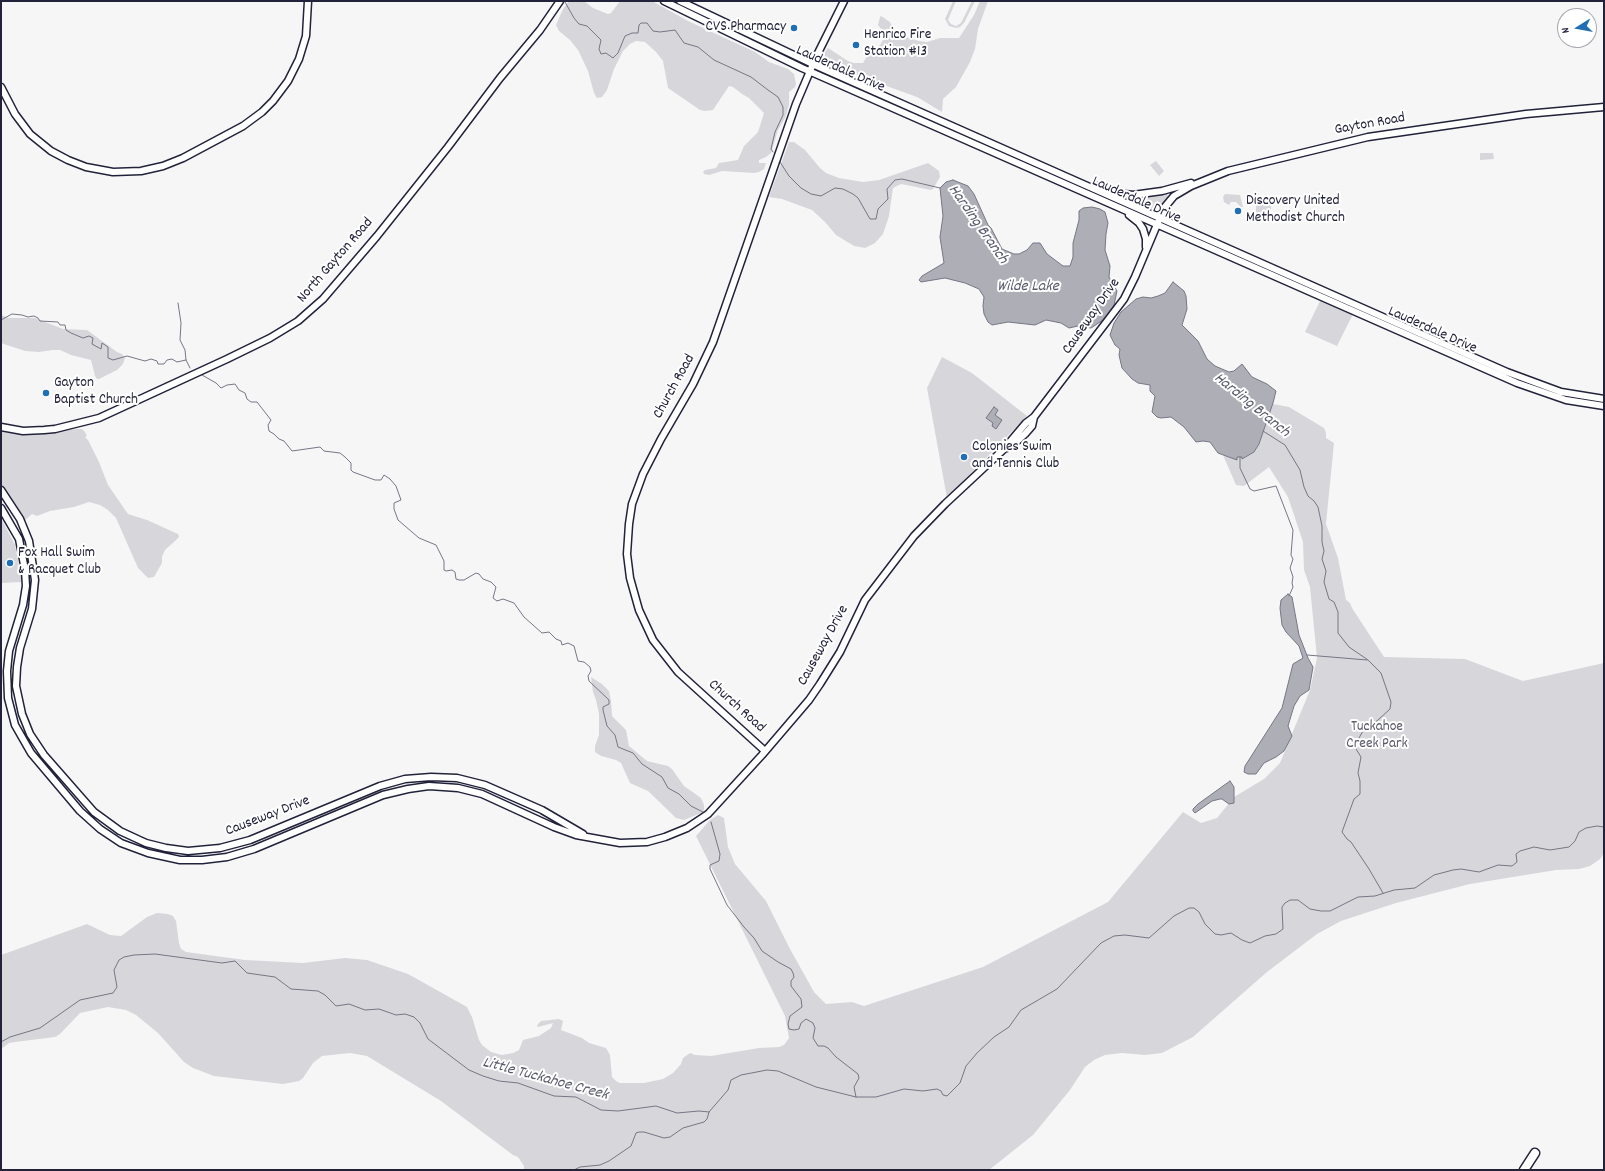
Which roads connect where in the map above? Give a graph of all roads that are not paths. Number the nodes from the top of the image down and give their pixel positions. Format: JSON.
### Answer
{"nodes":[{"id":1,"x":308,"y":1,"type":"edge"},
{"id":2,"x":560,"y":1,"type":"edge"},
{"id":3,"x":664,"y":1,"type":"edge"},
{"id":4,"x":680,"y":1,"type":"edge"},
{"id":5,"x":844,"y":1,"type":"edge"},
{"id":6,"x":812,"y":64,"type":"junction"},
{"id":7,"x":810,"y":71,"type":"junction"},
{"id":8,"x":1,"y":87,"type":"edge"},
{"id":9,"x":1604,"y":107,"type":"edge"},
{"id":10,"x":1067,"y":177,"type":"junction"},
{"id":11,"x":1204,"y":180,"type":"junction"},
{"id":12,"x":1122,"y":209,"type":"junction"},
{"id":13,"x":1160,"y":218,"type":"junction"},
{"id":14,"x":1157,"y":225,"type":"junction"},
{"id":15,"x":1146,"y":250,"type":"junction"},
{"id":16,"x":1604,"y":399,"type":"edge"},
{"id":17,"x":1604,"y":406,"type":"edge"},
{"id":18,"x":1,"y":427,"type":"edge"},
{"id":19,"x":1,"y":490,"type":"edge"},
{"id":20,"x":1,"y":508,"type":"edge"},
{"id":21,"x":766,"y":750,"type":"junction"},
{"id":22,"x":584,"y":835,"type":"junction"},
{"id":23,"x":1535,"y":1153,"type":"dead end"},
{"id":24,"x":1524,"y":1170,"type":"edge"}],
"edges":[{"from":1,"to":8,"type":"street"},
{"from":2,"to":18,"type":"street","name":"North Gayton Road"},
{"from":3,"to":7,"type":"street","name":"Lauderdale Drive"},
{"from":4,"to":6,"type":"street","name":"Lauderdale Drive"},
{"from":5,"to":6,"type":"street","name":"Church Road"},
{"from":6,"to":7,"type":"street","name":"Church Road"},
{"from":6,"to":10,"type":"street","name":"Lauderdale Drive"},
{"from":7,"to":12,"type":"street","name":"Lauderdale Drive"},
{"from":7,"to":21,"type":"street","name":"Church Road"},
{"from":9,"to":11,"type":"street","name":"Gayton Road"},
{"from":10,"to":11,"type":"street"},
{"from":10,"to":13,"type":"street","name":"Lauderdale Drive"},
{"from":11,"to":13,"type":"street","name":"Gayton Road"},
{"from":12,"to":14,"type":"street","name":"Lauderdale Drive"},
{"from":12,"to":15,"type":"street"},
{"from":13,"to":14,"type":"street","name":"Gayton Road"},
{"from":13,"to":16,"type":"street","name":"Lauderdale Drive"},
{"from":14,"to":15,"type":"street","name":"Causeway Drive"},
{"from":14,"to":17,"type":"street","name":"Lauderdale Drive"},
{"from":15,"to":21,"type":"street","name":"Causeway Drive"},
{"from":19,"to":22,"type":"street","name":"Causeway Drive"},
{"from":20,"to":22,"type":"street","name":"Causeway Drive"},
{"from":21,"to":22,"type":"street","name":"Causeway Drive"},
{"from":23,"to":24,"type":"highway"}]}
